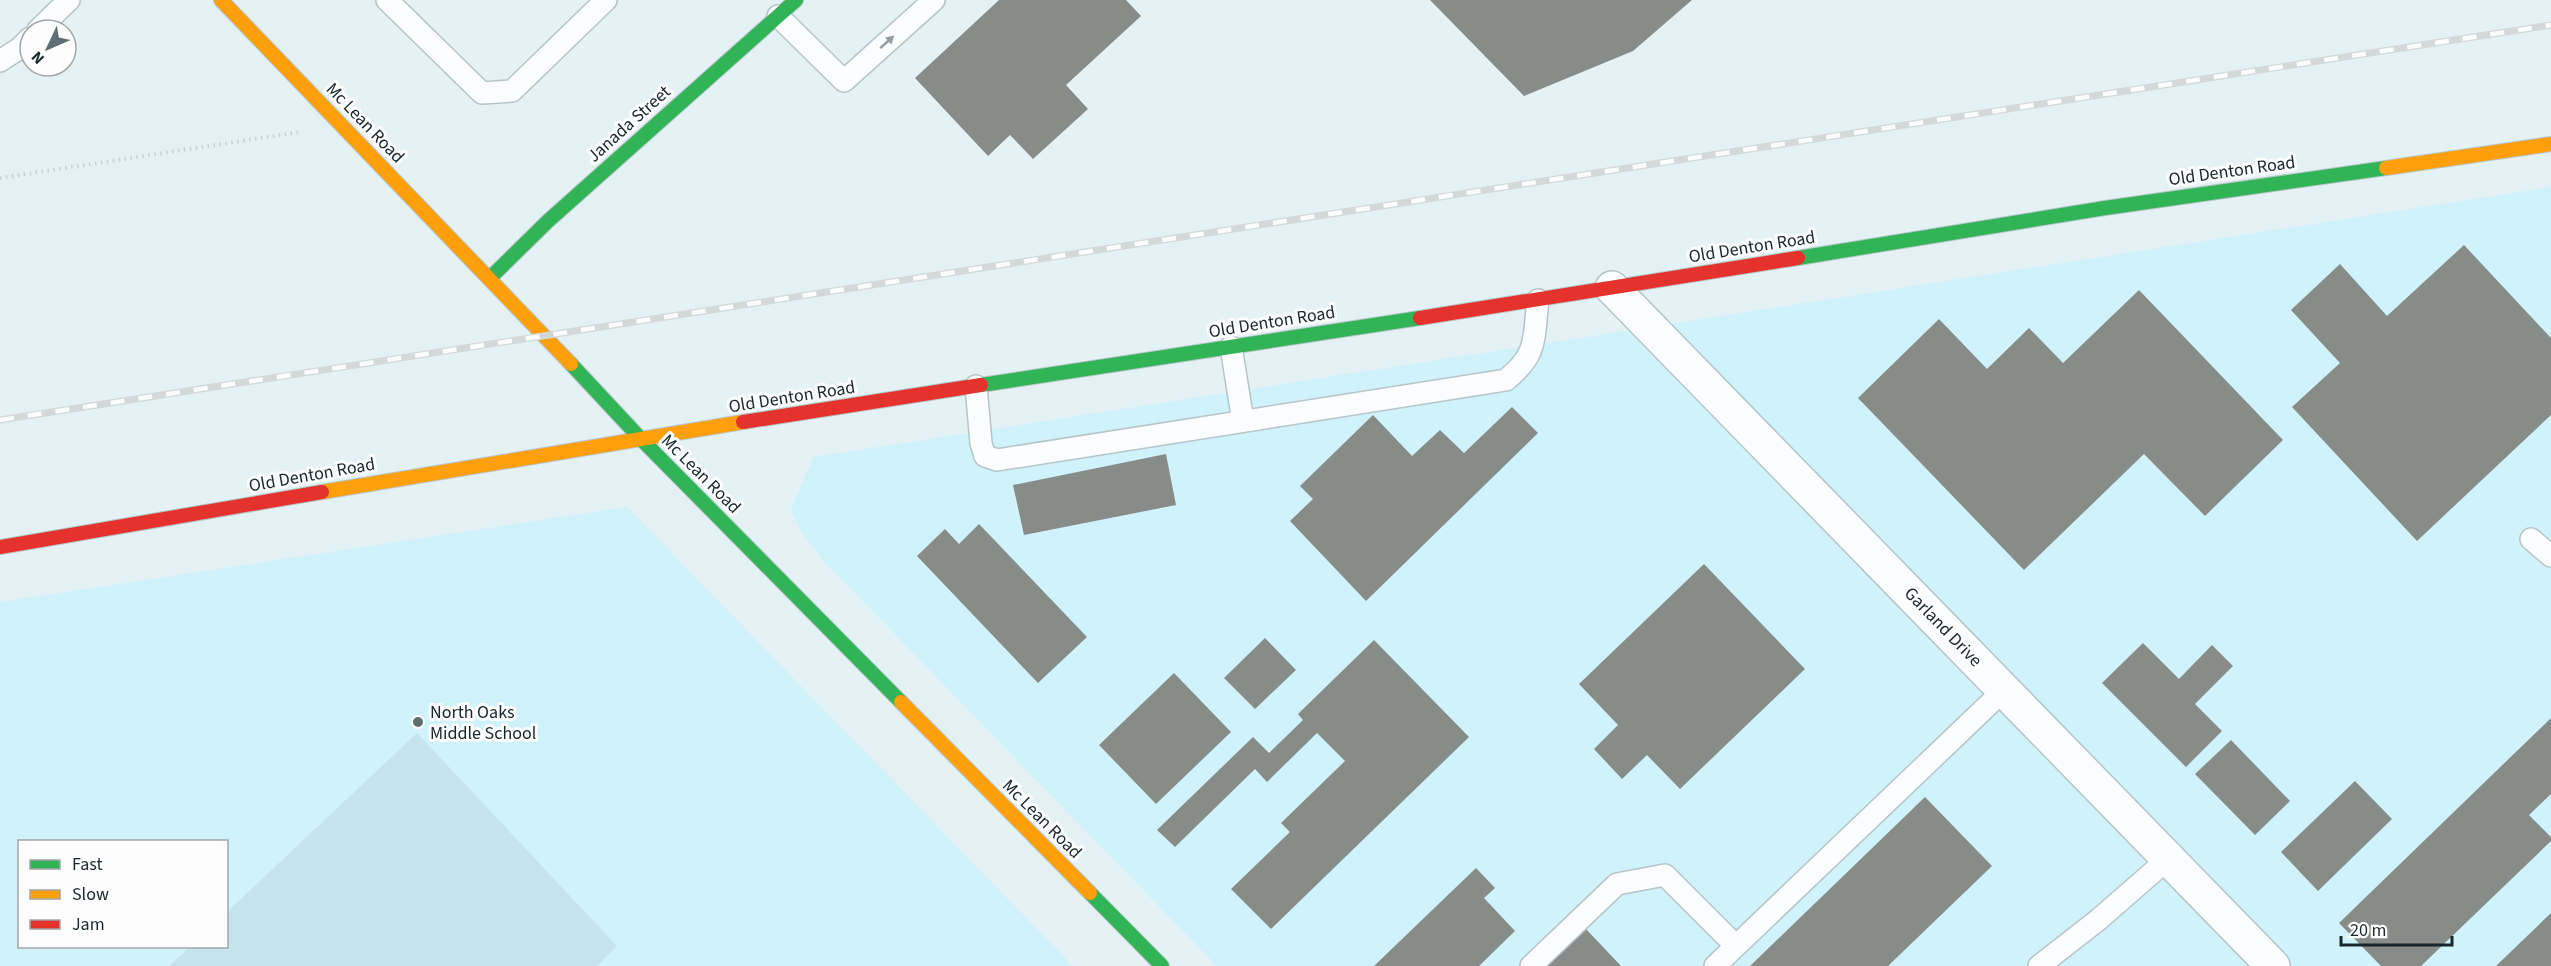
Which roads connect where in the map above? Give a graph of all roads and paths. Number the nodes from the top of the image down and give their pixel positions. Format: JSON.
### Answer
{"nodes":[{"id":1,"x":69,"y":0,"type":"edge"},
{"id":2,"x":221,"y":0,"type":"edge"},
{"id":3,"x":387,"y":0,"type":"edge"},
{"id":4,"x":606,"y":0,"type":"edge"},
{"id":5,"x":796,"y":0,"type":"edge"},
{"id":6,"x":934,"y":0,"type":"edge"},
{"id":7,"x":778,"y":16,"type":"junction"},
{"id":8,"x":50,"y":18,"type":"edge"},
{"id":9,"x":18,"y":49,"type":"edge"},
{"id":10,"x":0,"y":61,"type":"edge"},
{"id":11,"x":342,"y":126,"type":"junction"},
{"id":12,"x":2551,"y":144,"type":"edge"},
{"id":13,"x":0,"y":178,"type":"edge"},
{"id":14,"x":490,"y":278,"type":"junction"},
{"id":15,"x":1612,"y":288,"type":"junction"},
{"id":16,"x":1538,"y":300,"type":"junction"},
{"id":17,"x":1231,"y":347,"type":"junction"},
{"id":18,"x":976,"y":386,"type":"junction"},
{"id":19,"x":1243,"y":421,"type":"junction"},
{"id":20,"x":640,"y":438,"type":"junction"},
{"id":21,"x":2531,"y":539,"type":"dead end"},
{"id":22,"x":0,"y":547,"type":"edge"},
{"id":23,"x":2551,"y":556,"type":"edge"},
{"id":24,"x":2004,"y":690,"type":"junction"},
{"id":25,"x":2168,"y":859,"type":"junction"},
{"id":26,"x":1736,"y":946,"type":"junction"},
{"id":27,"x":2268,"y":964,"type":"edge"},
{"id":28,"x":1162,"y":966,"type":"edge"},
{"id":29,"x":1531,"y":966,"type":"edge"},
{"id":30,"x":1715,"y":966,"type":"edge"},
{"id":31,"x":2038,"y":966,"type":"edge"}],
"edges":[{"from":1,"to":8,"type":"lane"},
{"from":2,"to":11,"type":"street","name":"Mc Lean Road"},
{"from":3,"to":4,"type":"lane"},
{"from":5,"to":7,"type":"street","name":"Janada Street"},
{"from":7,"to":6,"type":"lane","one_way":true},
{"from":7,"to":14,"type":"street","name":"Janada Street"},
{"from":9,"to":10,"type":"lane"},
{"from":11,"to":13,"type":"path"},
{"from":11,"to":14,"type":"street","name":"Mc Lean Road"},
{"from":12,"to":15,"type":"street","name":"Old Denton Road"},
{"from":14,"to":20,"type":"street","name":"Mc Lean Road"},
{"from":15,"to":16,"type":"street","name":"Old Denton Road"},
{"from":15,"to":24,"type":"street","name":"Garland Drive"},
{"from":16,"to":17,"type":"street","name":"Old Denton Road"},
{"from":16,"to":19,"type":"lane"},
{"from":17,"to":18,"type":"street","name":"Old Denton Road"},
{"from":17,"to":19,"type":"lane"},
{"from":18,"to":19,"type":"lane"},
{"from":18,"to":20,"type":"street","name":"Old Denton Road"},
{"from":20,"to":22,"type":"street","name":"Old Denton Road"},
{"from":20,"to":28,"type":"street","name":"Mc Lean Road"},
{"from":21,"to":23,"type":"lane"},
{"from":24,"to":25,"type":"street","name":"Garland Drive"},
{"from":24,"to":26,"type":"lane"},
{"from":25,"to":27,"type":"street","name":"Garland Drive"},
{"from":25,"to":31,"type":"lane"},
{"from":26,"to":29,"type":"lane"},
{"from":26,"to":30,"type":"lane"}]}
